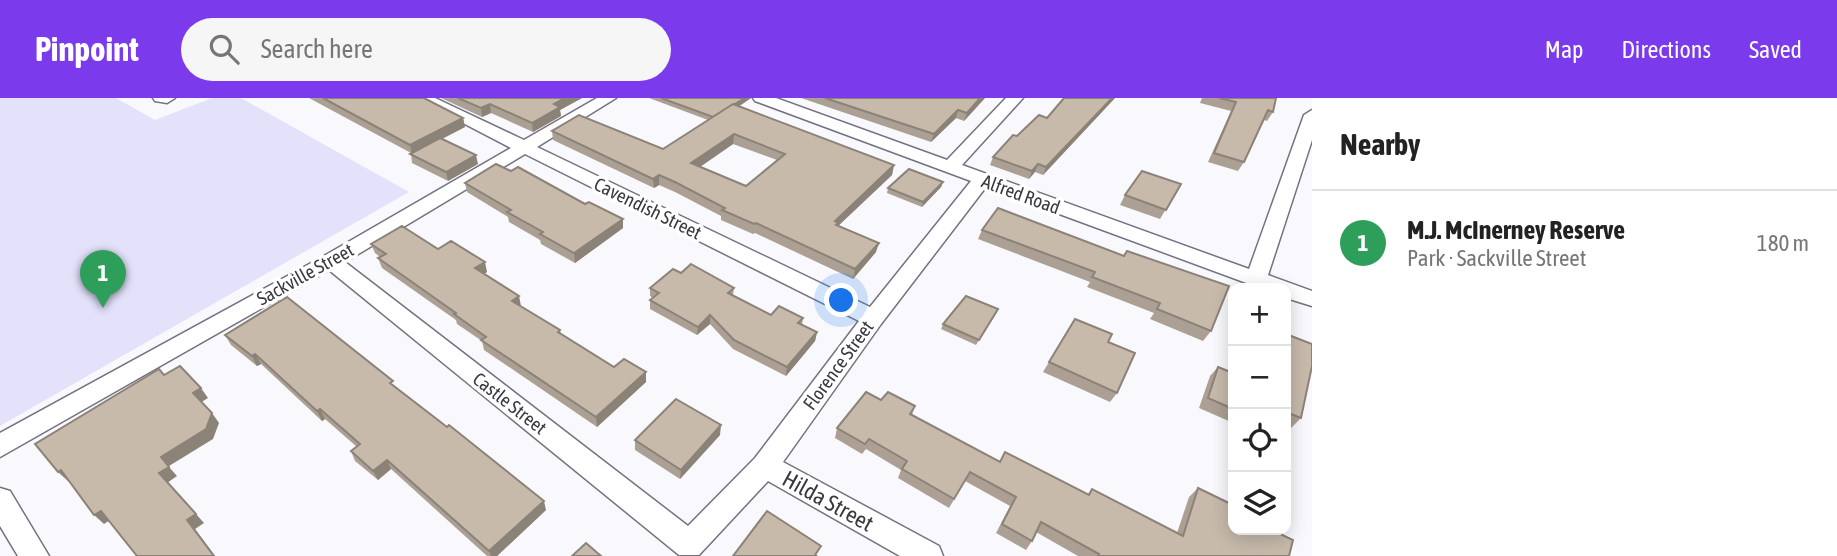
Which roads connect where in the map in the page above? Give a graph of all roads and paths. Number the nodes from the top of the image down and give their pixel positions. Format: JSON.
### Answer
{"nodes":[{"id":1,"x":161,"y":98,"type":"edge"},
{"id":2,"x":167,"y":98,"type":"edge"},
{"id":3,"x":424,"y":98,"type":"edge"},
{"id":4,"x":608,"y":98,"type":"edge"},
{"id":5,"x":761,"y":98,"type":"edge"},
{"id":6,"x":1015,"y":98,"type":"edge"},
{"id":7,"x":1312,"y":115,"type":"edge"},
{"id":8,"x":522,"y":147,"type":"junction"},
{"id":9,"x":949,"y":168,"type":"junction"},
{"id":10,"x":982,"y":180,"type":"junction"},
{"id":11,"x":331,"y":261,"type":"junction"},
{"id":12,"x":1255,"y":279,"type":"junction"},
{"id":13,"x":1267,"y":283,"type":"edge"},
{"id":14,"x":1291,"y":292,"type":"edge"},
{"id":15,"x":1312,"y":299,"type":"edge"},
{"id":16,"x":873,"y":318,"type":"junction"},
{"id":17,"x":0,"y":446,"type":"edge"},
{"id":18,"x":765,"y":466,"type":"junction"},
{"id":19,"x":0,"y":500,"type":"edge"},
{"id":20,"x":689,"y":545,"type":"joint"},
{"id":21,"x":34,"y":556,"type":"edge"},
{"id":22,"x":928,"y":556,"type":"edge"}],
"edges":[{"from":1,"to":2,"type":"street"},
{"from":3,"to":8,"type":"street","name":"Cavendish Street"},
{"from":4,"to":8,"type":"street","name":"Sackville Street"},
{"from":5,"to":9,"type":"street","name":"Alfred Road"},
{"from":6,"to":9,"type":"street"},
{"from":7,"to":12,"type":"street"},
{"from":8,"to":11,"type":"street","name":"Sackville Street"},
{"from":8,"to":16,"type":"street","name":"Cavendish Street"},
{"from":9,"to":10,"type":"street","name":"Alfred Road"},
{"from":10,"to":12,"type":"street","name":"Alfred Road"},
{"from":10,"to":16,"type":"street","name":"Florence Street"},
{"from":11,"to":17,"type":"street","name":"Sackville Street"},
{"from":11,"to":20,"type":"street","name":"Castle Street"},
{"from":12,"to":13,"type":"street","name":"Alfred Road"},
{"from":14,"to":15,"type":"street","name":"Alfred Road"},
{"from":16,"to":18,"type":"street","name":"Florence Street"},
{"from":18,"to":20,"type":"street","name":"Florence Street"},
{"from":18,"to":22,"type":"street","name":"Hilda Street"},
{"from":19,"to":21,"type":"street"}]}
